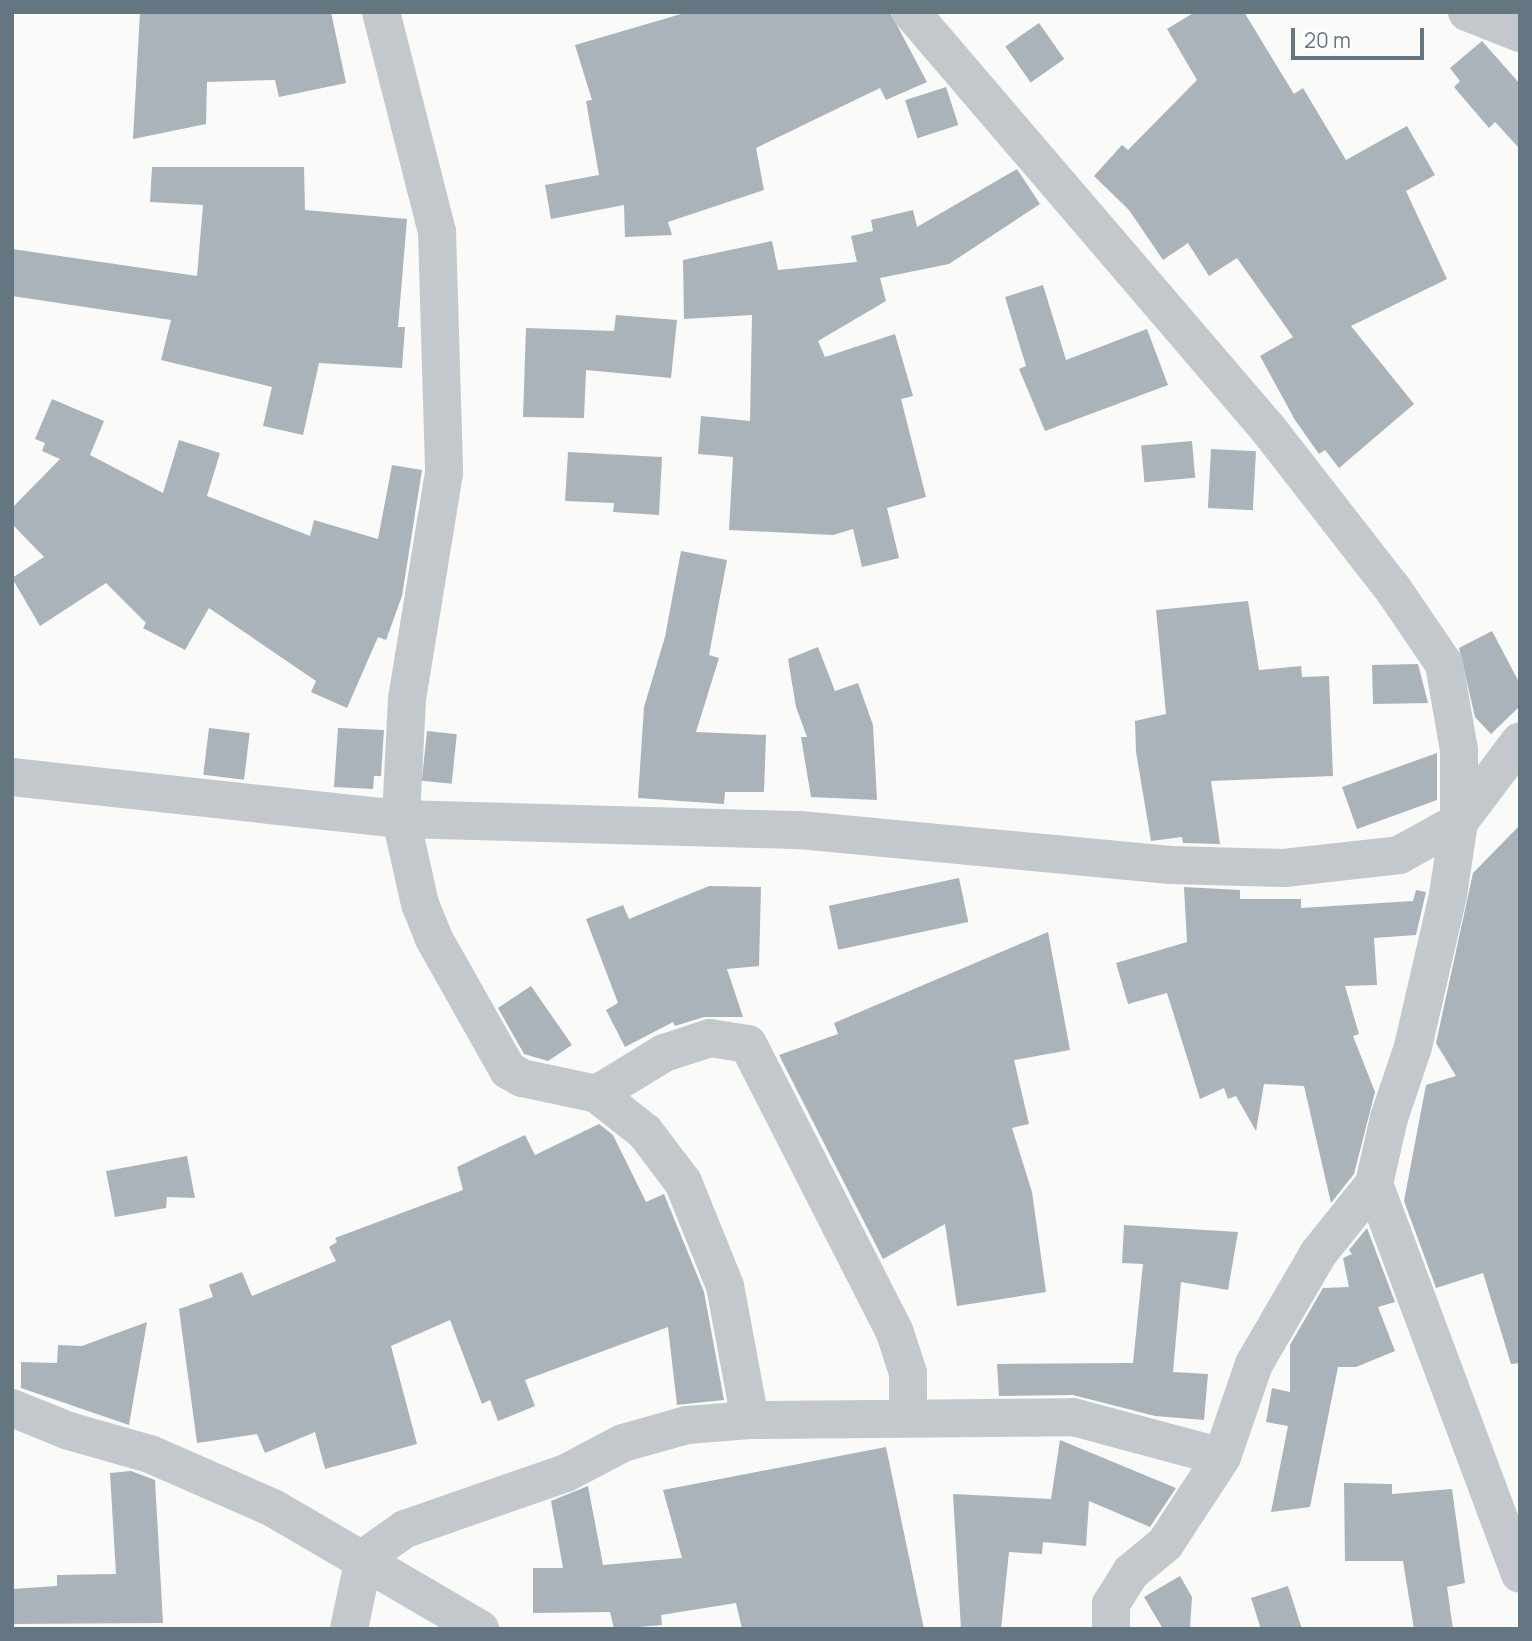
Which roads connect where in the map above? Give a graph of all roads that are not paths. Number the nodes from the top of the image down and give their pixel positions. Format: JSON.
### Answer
{"nodes":[{"id":1,"x":381,"y":12,"type":"edge"},
{"id":2,"x":911,"y":12,"type":"edge"},
{"id":3,"x":1467,"y":12,"type":"edge"},
{"id":4,"x":1520,"y":33,"type":"edge"},
{"id":5,"x":1520,"y":741,"type":"edge"},
{"id":6,"x":12,"y":777,"type":"edge"},
{"id":7,"x":401,"y":819,"type":"junction"},
{"id":8,"x":1460,"y":822,"type":"junction"},
{"id":9,"x":597,"y":1094,"type":"junction"},
{"id":10,"x":1374,"y":1184,"type":"junction"},
{"id":11,"x":12,"y":1408,"type":"edge"},
{"id":12,"x":908,"y":1417,"type":"junction"},
{"id":13,"x":750,"y":1420,"type":"junction"},
{"id":14,"x":1222,"y":1457,"type":"junction"},
{"id":15,"x":364,"y":1558,"type":"junction"},
{"id":16,"x":1520,"y":1574,"type":"edge"},
{"id":17,"x":349,"y":1629,"type":"edge"},
{"id":18,"x":480,"y":1629,"type":"edge"},
{"id":19,"x":1111,"y":1629,"type":"edge"}],
"edges":[{"from":1,"to":7,"type":"street"},
{"from":2,"to":8,"type":"street"},
{"from":3,"to":4,"type":"street"},
{"from":5,"to":8,"type":"street"},
{"from":6,"to":7,"type":"street"},
{"from":7,"to":8,"type":"street"},
{"from":7,"to":9,"type":"street"},
{"from":8,"to":10,"type":"street"},
{"from":9,"to":12,"type":"street"},
{"from":9,"to":13,"type":"street"},
{"from":10,"to":14,"type":"street"},
{"from":10,"to":16,"type":"street"},
{"from":11,"to":15,"type":"street"},
{"from":12,"to":13,"type":"street"},
{"from":12,"to":14,"type":"street"},
{"from":13,"to":15,"type":"street"},
{"from":14,"to":19,"type":"street"},
{"from":15,"to":17,"type":"street"},
{"from":15,"to":18,"type":"street"}]}
